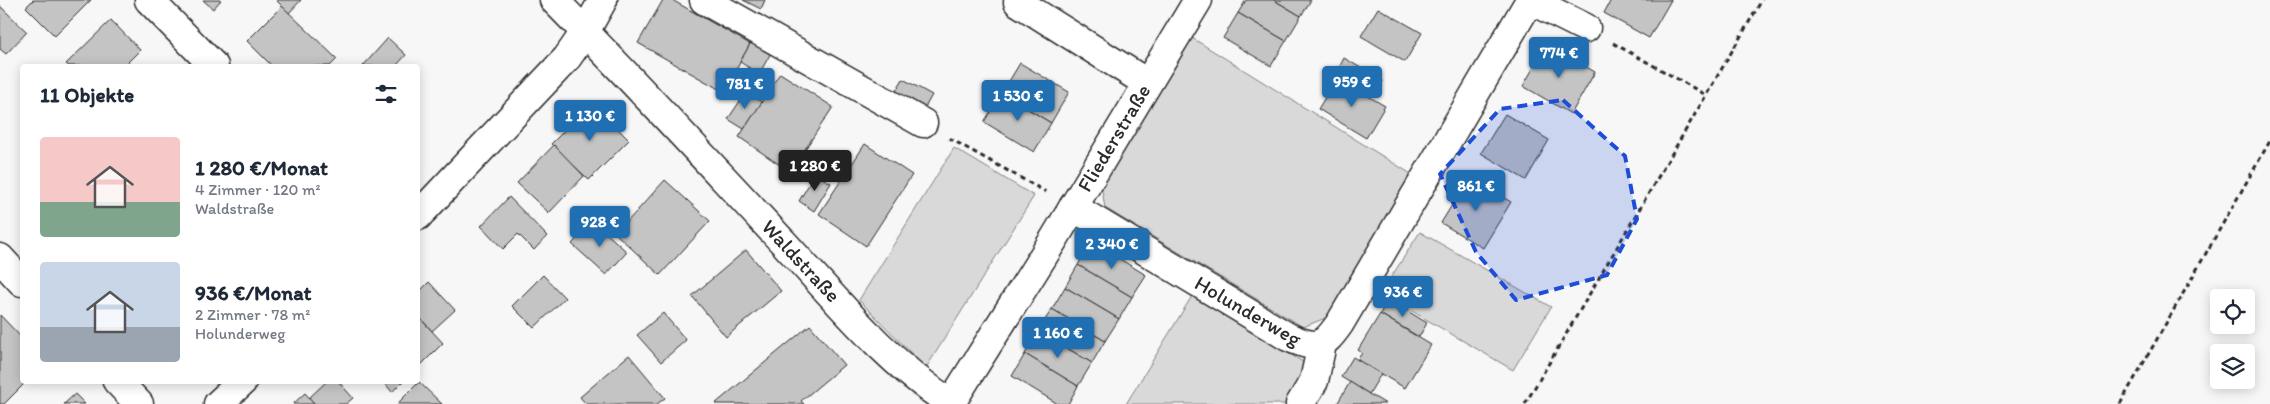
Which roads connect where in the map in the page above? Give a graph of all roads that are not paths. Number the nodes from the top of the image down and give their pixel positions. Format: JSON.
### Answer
{"nodes":[{"id":1,"x":149,"y":0,"type":"edge"},
{"id":2,"x":554,"y":0,"type":"edge"},
{"id":3,"x":603,"y":0,"type":"edge"},
{"id":4,"x":704,"y":0,"type":"edge"},
{"id":5,"x":1019,"y":0,"type":"edge"},
{"id":6,"x":1198,"y":0,"type":"edge"},
{"id":7,"x":1530,"y":0,"type":"edge"},
{"id":8,"x":1586,"y":28,"type":"road end"},
{"id":9,"x":585,"y":32,"type":"junction"},
{"id":10,"x":212,"y":64,"type":"edge"},
{"id":11,"x":1147,"y":83,"type":"junction"},
{"id":12,"x":923,"y":123,"type":"road end"},
{"id":13,"x":1073,"y":207,"type":"junction"},
{"id":14,"x":420,"y":214,"type":"edge"},
{"id":15,"x":0,"y":258,"type":"edge"},
{"id":16,"x":20,"y":280,"type":"edge"},
{"id":17,"x":1322,"y":344,"type":"junction"},
{"id":18,"x":120,"y":384,"type":"edge"},
{"id":19,"x":240,"y":384,"type":"edge"},
{"id":20,"x":139,"y":404,"type":"edge"},
{"id":21,"x":218,"y":404,"type":"edge"},
{"id":22,"x":952,"y":404,"type":"edge"},
{"id":23,"x":1300,"y":404,"type":"edge"}],
"edges":[{"from":1,"to":10,"type":"street"},
{"from":2,"to":9,"type":"street","name":"Waldstraße"},
{"from":3,"to":9,"type":"street"},
{"from":4,"to":12,"type":"street"},
{"from":5,"to":11,"type":"street"},
{"from":6,"to":11,"type":"street","name":"Fliederstraße"},
{"from":7,"to":8,"type":"street"},
{"from":7,"to":17,"type":"street","name":"Holunderweg"},
{"from":9,"to":14,"type":"street"},
{"from":9,"to":22,"type":"street","name":"Waldstraße"},
{"from":11,"to":13,"type":"street","name":"Fliederstraße"},
{"from":13,"to":17,"type":"street","name":"Holunderweg"},
{"from":13,"to":22,"type":"street","name":"Fliederstraße"},
{"from":15,"to":16,"type":"street"},
{"from":17,"to":23,"type":"street","name":"Holunderweg"},
{"from":18,"to":20,"type":"street"},
{"from":19,"to":21,"type":"street"}]}
